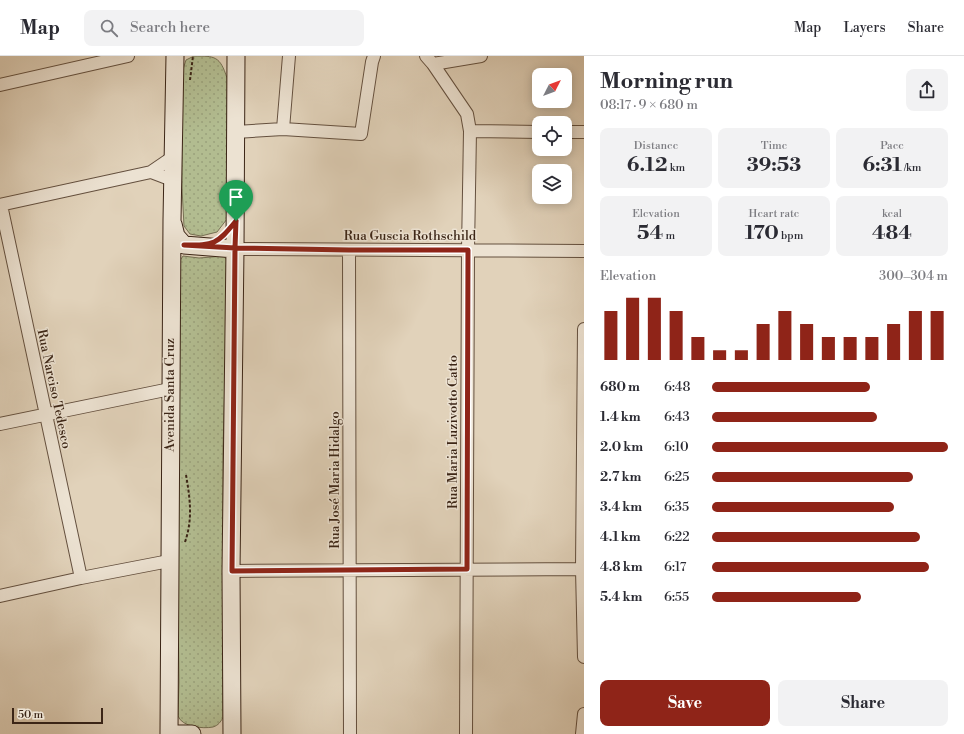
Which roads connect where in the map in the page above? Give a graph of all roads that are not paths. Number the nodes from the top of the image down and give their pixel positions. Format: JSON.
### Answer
{"nodes":[{"id":1,"x":128,"y":56,"type":"edge"},
{"id":2,"x":289,"y":56,"type":"edge"},
{"id":3,"x":374,"y":56,"type":"edge"},
{"id":4,"x":481,"y":56,"type":"edge"},
{"id":5,"x":177,"y":60,"type":"edge"},
{"id":6,"x":233,"y":60,"type":"edge"},
{"id":7,"x":430,"y":60,"type":"edge"},
{"id":8,"x":0,"y":85,"type":"edge"},
{"id":9,"x":283,"y":129,"type":"junction"},
{"id":10,"x":470,"y":131,"type":"junction"},
{"id":11,"x":236,"y":132,"type":"junction"},
{"id":12,"x":532,"y":132,"type":"edge"},
{"id":13,"x":572,"y":132,"type":"edge"},
{"id":14,"x":584,"y":132,"type":"edge"},
{"id":15,"x":173,"y":157,"type":"junction"},
{"id":16,"x":151,"y":172,"type":"junction"},
{"id":17,"x":172,"y":180,"type":"junction"},
{"id":18,"x":1,"y":205,"type":"edge"},
{"id":19,"x":172,"y":220,"type":"junction"},
{"id":20,"x":236,"y":221,"type":"junction"},
{"id":21,"x":184,"y":245,"type":"junction"},
{"id":22,"x":235,"y":248,"type":"junction"},
{"id":23,"x":349,"y":250,"type":"junction"},
{"id":24,"x":468,"y":250,"type":"junction"},
{"id":25,"x":584,"y":251,"type":"edge"},
{"id":26,"x":584,"y":329,"type":"edge"},
{"id":27,"x":170,"y":389,"type":"junction"},
{"id":28,"x":45,"y":414,"type":"junction"},
{"id":29,"x":0,"y":424,"type":"edge"},
{"id":30,"x":169,"y":561,"type":"junction"},
{"id":31,"x":467,"y":569,"type":"junction"},
{"id":32,"x":583,"y":569,"type":"edge"},
{"id":33,"x":349,"y":570,"type":"junction"},
{"id":34,"x":232,"y":571,"type":"junction"},
{"id":35,"x":81,"y":578,"type":"junction"},
{"id":36,"x":0,"y":596,"type":"edge"},
{"id":37,"x":584,"y":657,"type":"edge"},
{"id":38,"x":584,"y":714,"type":"edge"},
{"id":39,"x":169,"y":734,"type":"edge"},
{"id":40,"x":177,"y":734,"type":"edge"},
{"id":41,"x":192,"y":734,"type":"edge"},
{"id":42,"x":232,"y":734,"type":"edge"},
{"id":43,"x":350,"y":734,"type":"edge"},
{"id":44,"x":466,"y":734,"type":"edge"},
{"id":45,"x":582,"y":734,"type":"edge"}],
"edges":[{"from":1,"to":8,"type":"street"},
{"from":2,"to":9,"type":"street"},
{"from":3,"to":9,"type":"street"},
{"from":4,"to":7,"type":"street"},
{"from":5,"to":15,"type":"main road","name":"Avenida Santa Cruz"},
{"from":6,"to":11,"type":"main road"},
{"from":7,"to":10,"type":"street","name":"Rua Maria Luzivotto Catto"},
{"from":9,"to":11,"type":"street"},
{"from":10,"to":12,"type":"street"},
{"from":10,"to":24,"type":"street","name":"Rua Maria Luzivotto Catto"},
{"from":11,"to":20,"type":"main road"},
{"from":13,"to":14,"type":"street"},
{"from":15,"to":16,"type":"street"},
{"from":15,"to":17,"type":"main road","name":"Avenida Santa Cruz"},
{"from":16,"to":17,"type":"street"},
{"from":16,"to":18,"type":"street"},
{"from":17,"to":19,"type":"main road","name":"Avenida Santa Cruz"},
{"from":18,"to":28,"type":"street","name":"Rua Narciso Tedesco"},
{"from":19,"to":21,"type":"main road"},
{"from":19,"to":27,"type":"main road","name":"Avenida Santa Cruz"},
{"from":20,"to":21,"type":"main road"},
{"from":20,"to":22,"type":"main road"},
{"from":21,"to":22,"type":"main road"},
{"from":22,"to":23,"type":"street","name":"Rua Guscia Rothschild"},
{"from":22,"to":34,"type":"main road"},
{"from":23,"to":24,"type":"street","name":"Rua Guscia Rothschild"},
{"from":23,"to":33,"type":"street","name":"Rua José Maria Hidalgo"},
{"from":24,"to":25,"type":"street","name":"Rua Guscia Rothschild"},
{"from":24,"to":31,"type":"street","name":"Rua Maria Luzivotto Catto"},
{"from":26,"to":32,"type":"street"},
{"from":27,"to":28,"type":"street"},
{"from":27,"to":30,"type":"main road","name":"Avenida Santa Cruz"},
{"from":28,"to":29,"type":"street"},
{"from":28,"to":35,"type":"street","name":"Rua Narciso Tedesco"},
{"from":30,"to":35,"type":"street"},
{"from":30,"to":39,"type":"main road","name":"Avenida Santa Cruz"},
{"from":31,"to":32,"type":"street"},
{"from":31,"to":33,"type":"street"},
{"from":31,"to":44,"type":"street","name":"Rua Maria Luzivotto Catto"},
{"from":32,"to":37,"type":"street"},
{"from":33,"to":34,"type":"street"},
{"from":33,"to":43,"type":"street","name":"Rua José Maria Hidalgo"},
{"from":34,"to":42,"type":"main road"},
{"from":35,"to":36,"type":"street"},
{"from":38,"to":45,"type":"street"},
{"from":40,"to":41,"type":"main road"}]}
